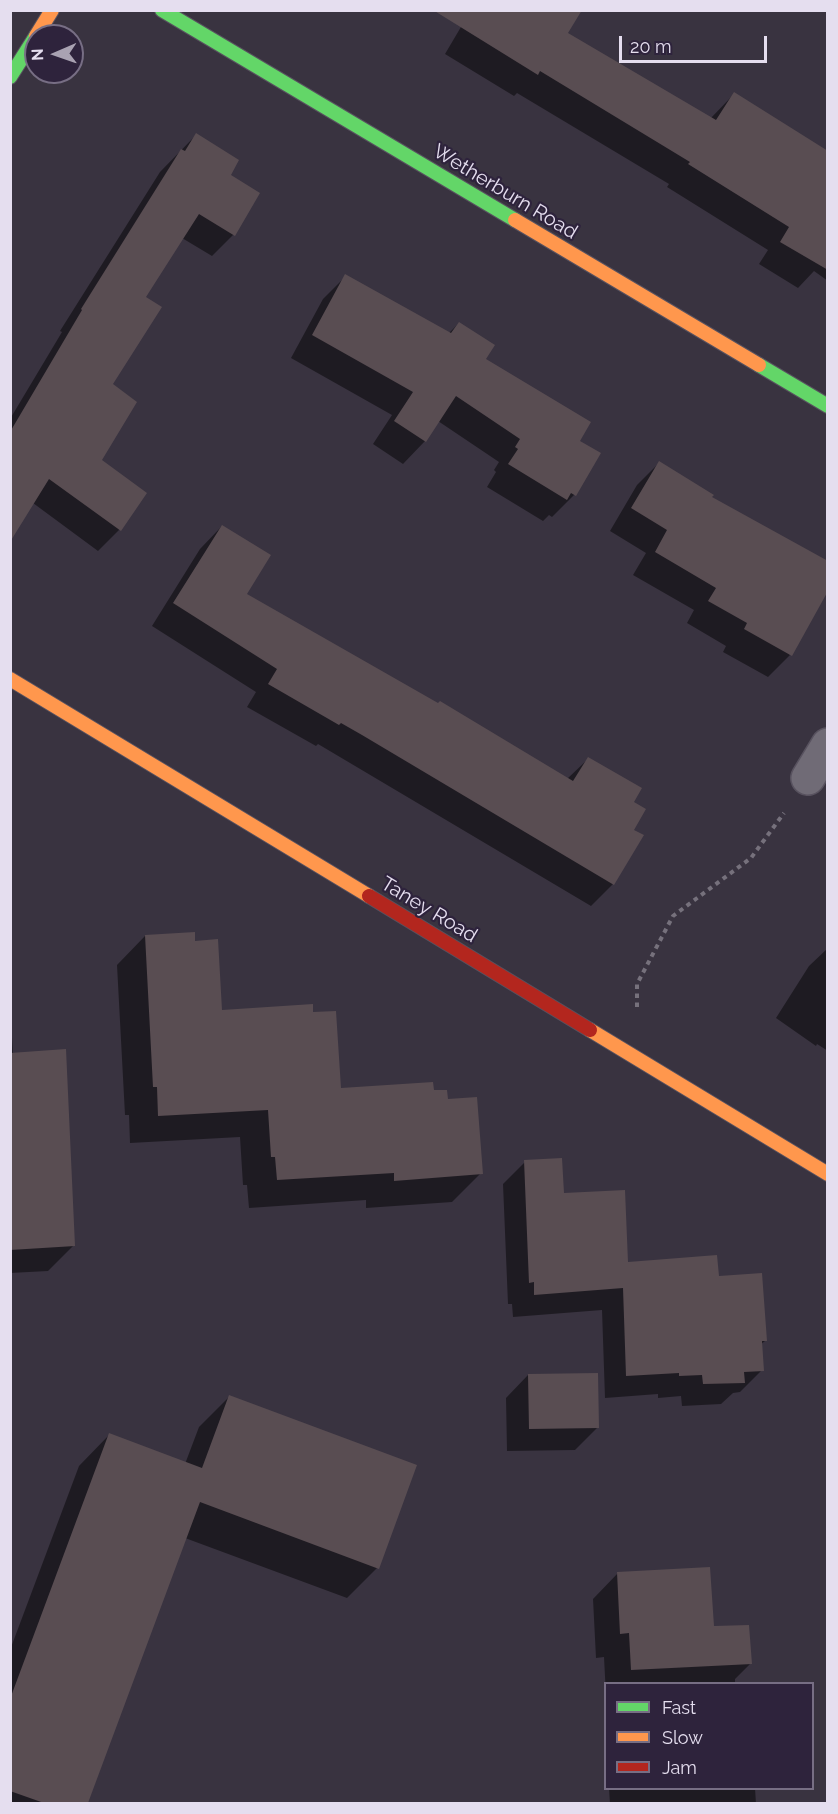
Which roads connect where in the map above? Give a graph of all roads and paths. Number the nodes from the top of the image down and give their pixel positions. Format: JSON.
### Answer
{"nodes":[{"id":1,"x":52,"y":10,"type":"edge"},
{"id":2,"x":162,"y":10,"type":"edge"},
{"id":3,"x":43,"y":24,"type":"edge"},
{"id":4,"x":24,"y":55,"type":"edge"},
{"id":5,"x":10,"y":77,"type":"edge"},
{"id":6,"x":828,"y":406,"type":"edge"},
{"id":7,"x":10,"y":679,"type":"edge"},
{"id":8,"x":828,"y":746,"type":"edge"},
{"id":9,"x":808,"y":778,"type":"joint"},
{"id":10,"x":638,"y":1059,"type":"junction"},
{"id":11,"x":828,"y":1174,"type":"edge"}],
"edges":[{"from":1,"to":3,"type":"street"},
{"from":2,"to":6,"type":"street","name":"Wetherburn Road"},
{"from":4,"to":5,"type":"street"},
{"from":7,"to":10,"type":"street","name":"Taney Road"},
{"from":8,"to":9,"type":"street"},
{"from":9,"to":10,"type":"path"},
{"from":10,"to":11,"type":"street","name":"Taney Road"}]}
